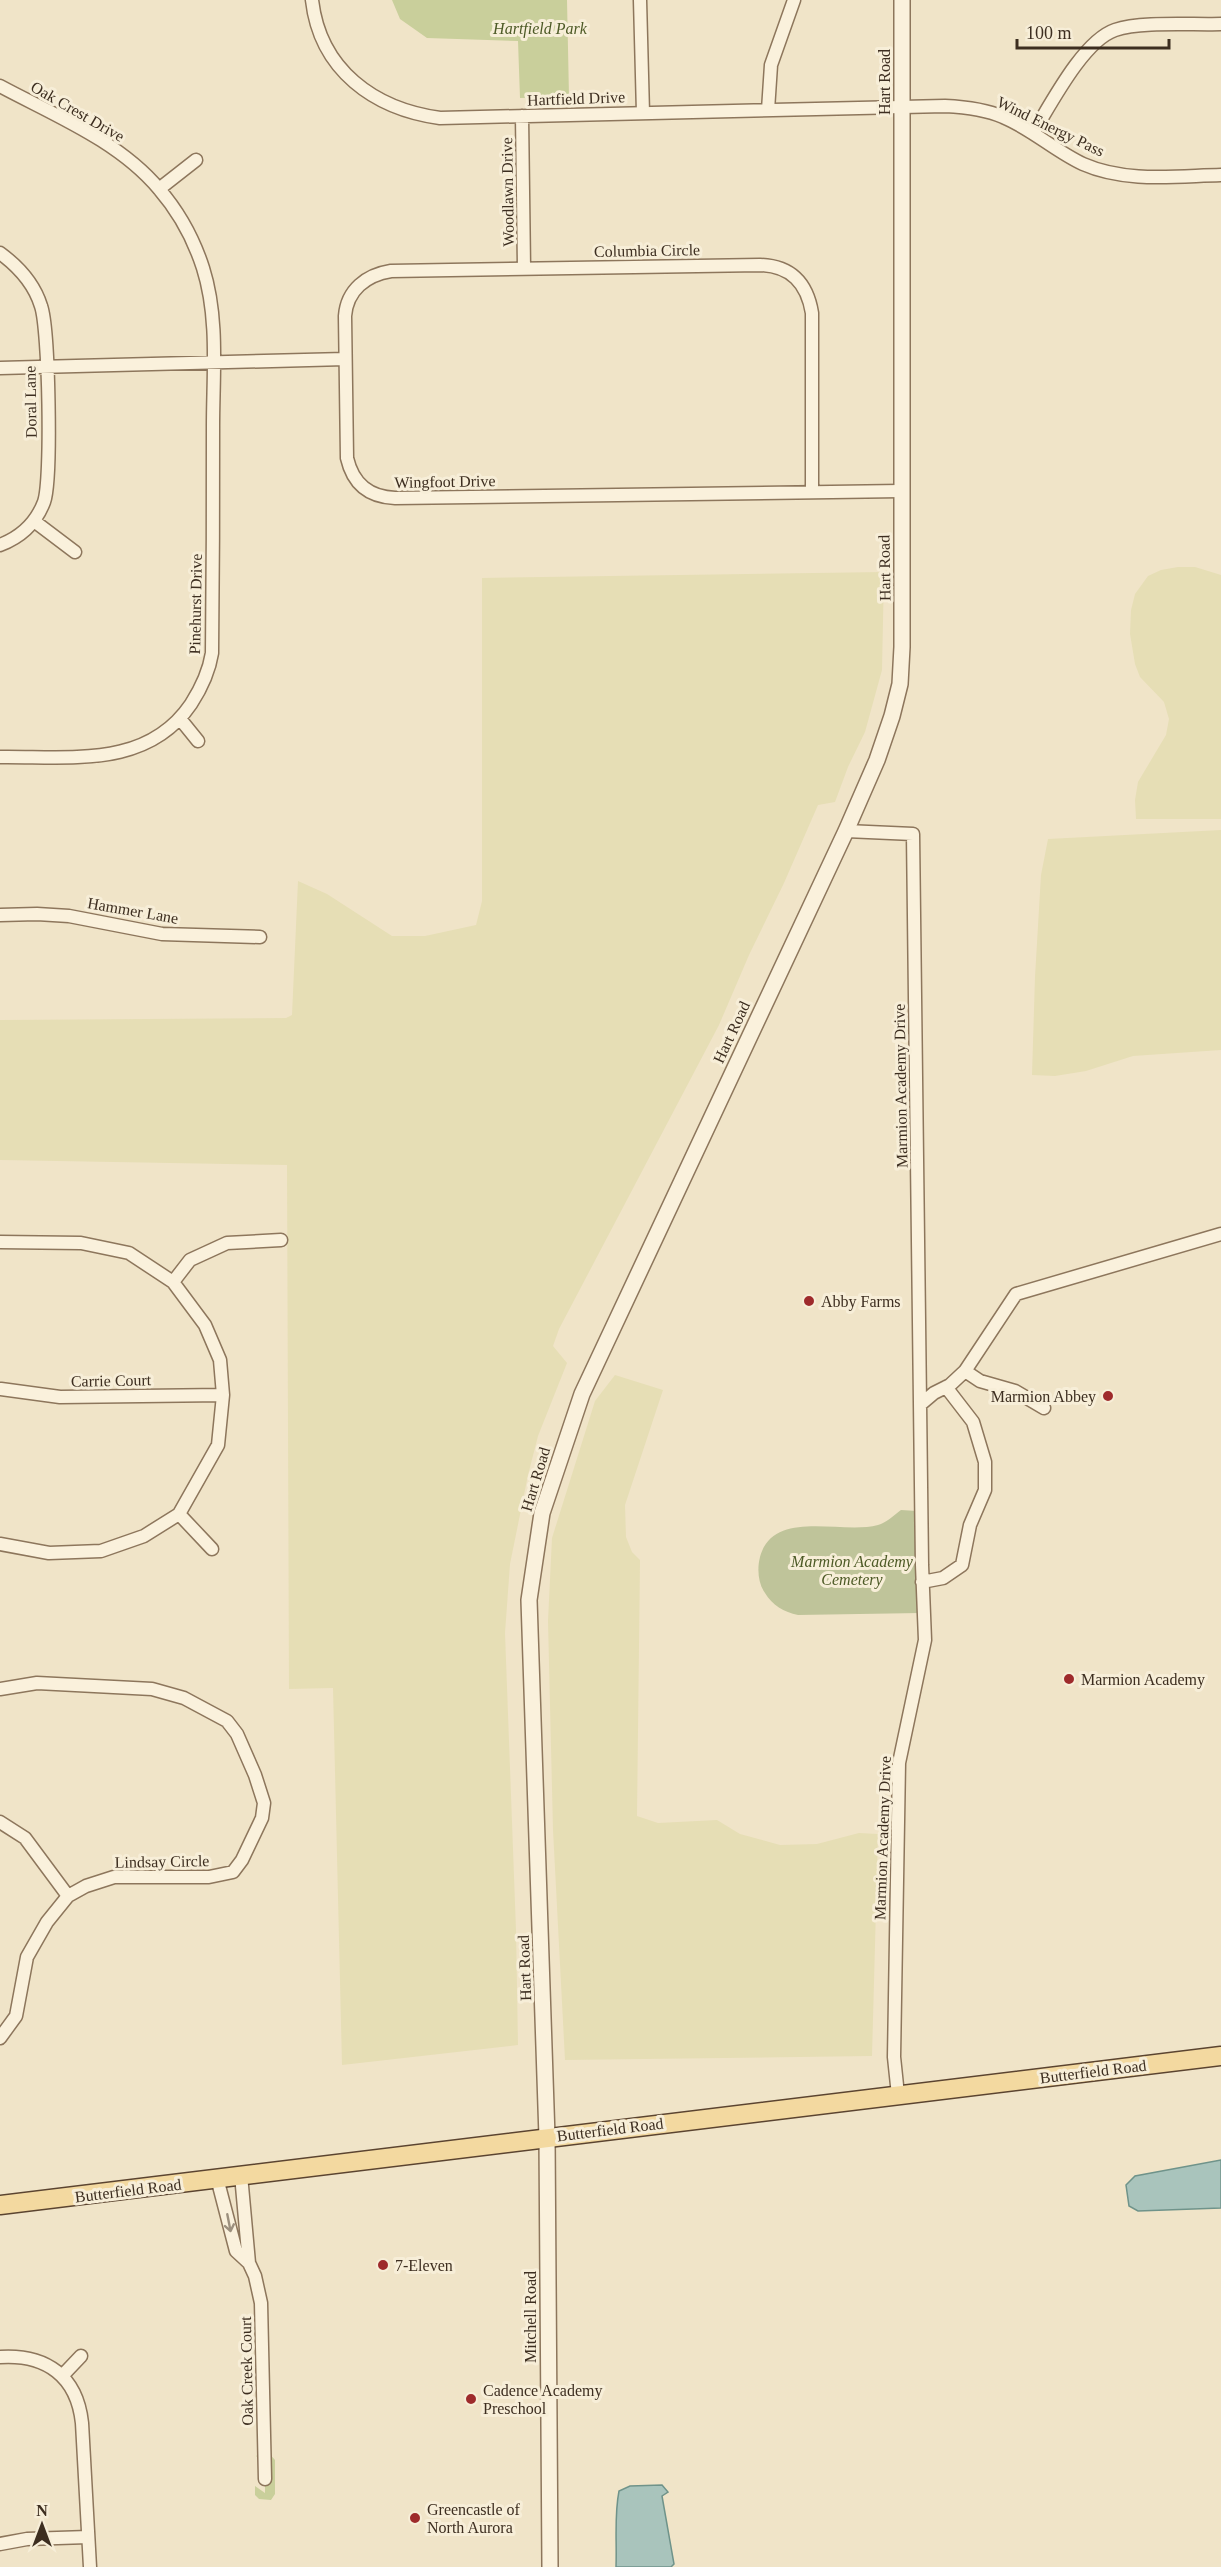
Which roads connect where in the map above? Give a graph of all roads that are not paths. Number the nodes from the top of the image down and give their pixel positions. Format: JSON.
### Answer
{"nodes":[{"id":1,"x":312,"y":0,"type":"edge"},
{"id":2,"x":640,"y":0,"type":"edge"},
{"id":3,"x":794,"y":0,"type":"edge"},
{"id":4,"x":902,"y":0,"type":"edge"},
{"id":5,"x":1221,"y":24,"type":"edge"},
{"id":6,"x":0,"y":86,"type":"edge"},
{"id":7,"x":902,"y":107,"type":"junction"},
{"id":8,"x":768,"y":110,"type":"junction"},
{"id":9,"x":643,"y":113,"type":"junction"},
{"id":10,"x":522,"y":116,"type":"junction"},
{"id":11,"x":1033,"y":133,"type":"junction"},
{"id":12,"x":196,"y":160,"type":"dead end"},
{"id":13,"x":1221,"y":175,"type":"edge"},
{"id":14,"x":159,"y":189,"type":"junction"},
{"id":15,"x":0,"y":253,"type":"edge"},
{"id":16,"x":524,"y":268,"type":"junction"},
{"id":17,"x":345,"y":359,"type":"junction"},
{"id":18,"x":213,"y":362,"type":"junction"},
{"id":19,"x":46,"y":367,"type":"junction"},
{"id":20,"x":0,"y":368,"type":"edge"},
{"id":21,"x":901,"y":491,"type":"junction"},
{"id":22,"x":812,"y":492,"type":"junction"},
{"id":23,"x":34,"y":521,"type":"junction"},
{"id":24,"x":0,"y":545,"type":"edge"},
{"id":25,"x":75,"y":552,"type":"dead end"},
{"id":26,"x":181,"y":720,"type":"junction"},
{"id":27,"x":198,"y":741,"type":"dead end"},
{"id":28,"x":0,"y":757,"type":"edge"},
{"id":29,"x":846,"y":831,"type":"junction"},
{"id":30,"x":0,"y":915,"type":"edge"},
{"id":31,"x":260,"y":937,"type":"dead end"},
{"id":32,"x":1221,"y":1234,"type":"edge"},
{"id":33,"x":281,"y":1240,"type":"dead end"},
{"id":34,"x":0,"y":1242,"type":"edge"},
{"id":35,"x":173,"y":1282,"type":"junction"},
{"id":36,"x":965,"y":1371,"type":"junction"},
{"id":37,"x":946,"y":1387,"type":"junction"},
{"id":38,"x":1,"y":1389,"type":"edge"},
{"id":39,"x":222,"y":1395,"type":"junction"},
{"id":40,"x":921,"y":1404,"type":"junction"},
{"id":41,"x":1044,"y":1408,"type":"dead end"},
{"id":42,"x":179,"y":1514,"type":"junction"},
{"id":43,"x":0,"y":1544,"type":"edge"},
{"id":44,"x":212,"y":1549,"type":"dead end"},
{"id":45,"x":922,"y":1582,"type":"junction"},
{"id":46,"x":0,"y":1689,"type":"edge"},
{"id":47,"x":0,"y":1822,"type":"edge"},
{"id":48,"x":68,"y":1896,"type":"junction"},
{"id":49,"x":0,"y":2037,"type":"edge"},
{"id":50,"x":1221,"y":2056,"type":"edge"},
{"id":51,"x":545,"y":2068,"type":"joint"},
{"id":52,"x":898,"y":2095,"type":"junction"},
{"id":53,"x":547,"y":2137,"type":"junction"},
{"id":54,"x":241,"y":2175,"type":"junction"},
{"id":55,"x":217,"y":2178,"type":"junction"},
{"id":56,"x":0,"y":2205,"type":"edge"},
{"id":57,"x":249,"y":2263,"type":"junction"},
{"id":58,"x":81,"y":2356,"type":"dead end"},
{"id":59,"x":0,"y":2357,"type":"edge"},
{"id":60,"x":62,"y":2376,"type":"junction"},
{"id":61,"x":265,"y":2479,"type":"dead end"},
{"id":62,"x":88,"y":2537,"type":"junction"},
{"id":63,"x":0,"y":2544,"type":"edge"},
{"id":64,"x":90,"y":2567,"type":"edge"},
{"id":65,"x":550,"y":2567,"type":"edge"}],
"edges":[{"from":1,"to":10,"type":"street","name":"Hartfield Drive"},
{"from":2,"to":9,"type":"street"},
{"from":3,"to":8,"type":"street"},
{"from":4,"to":7,"type":"street","name":"Hart Road"},
{"from":5,"to":11,"type":"street"},
{"from":6,"to":14,"type":"street","name":"Oak Crest Drive"},
{"from":7,"to":8,"type":"street","name":"Hartfield Drive"},
{"from":7,"to":11,"type":"street","name":"Wind Energy Pass"},
{"from":7,"to":21,"type":"street","name":"Hart Road"},
{"from":8,"to":9,"type":"street","name":"Hartfield Drive"},
{"from":9,"to":10,"type":"street","name":"Hartfield Drive"},
{"from":10,"to":16,"type":"street","name":"Woodlawn Drive"},
{"from":11,"to":13,"type":"street","name":"Wind Energy Pass"},
{"from":12,"to":14,"type":"street"},
{"from":14,"to":18,"type":"street","name":"Oak Crest Drive"},
{"from":15,"to":19,"type":"street","name":"Doral Lane"},
{"from":16,"to":17,"type":"street","name":"Columbia Circle"},
{"from":16,"to":22,"type":"street","name":"Columbia Circle"},
{"from":17,"to":18,"type":"street"},
{"from":17,"to":22,"type":"street","name":"Wingfoot Drive"},
{"from":18,"to":19,"type":"street"},
{"from":18,"to":26,"type":"street","name":"Pinehurst Drive"},
{"from":19,"to":20,"type":"street"},
{"from":19,"to":23,"type":"street","name":"Doral Lane"},
{"from":21,"to":22,"type":"street","name":"Wingfoot Drive"},
{"from":21,"to":29,"type":"street","name":"Hart Road"},
{"from":23,"to":24,"type":"street","name":"Doral Lane"},
{"from":23,"to":25,"type":"street"},
{"from":26,"to":27,"type":"street"},
{"from":26,"to":28,"type":"street","name":"Pinehurst Drive"},
{"from":29,"to":40,"type":"street","name":"Marmion Academy Drive"},
{"from":29,"to":51,"type":"street","name":"Hart Road"},
{"from":30,"to":31,"type":"street","name":"Hammer Lane"},
{"from":32,"to":36,"type":"street"},
{"from":33,"to":35,"type":"street"},
{"from":34,"to":35,"type":"street"},
{"from":35,"to":39,"type":"street"},
{"from":36,"to":37,"type":"street"},
{"from":36,"to":41,"type":"street"},
{"from":37,"to":40,"type":"street"},
{"from":37,"to":45,"type":"street"},
{"from":38,"to":39,"type":"street","name":"Carrie Court"},
{"from":39,"to":42,"type":"street"},
{"from":40,"to":45,"type":"street","name":"Marmion Academy Drive"},
{"from":42,"to":43,"type":"street"},
{"from":42,"to":44,"type":"street"},
{"from":45,"to":52,"type":"street","name":"Marmion Academy Drive"},
{"from":46,"to":48,"type":"street","name":"Lindsay Circle"},
{"from":47,"to":48,"type":"street"},
{"from":48,"to":49,"type":"street","name":"Lindsay Circle"},
{"from":50,"to":52,"type":"main road","name":"Butterfield Road"},
{"from":51,"to":53,"type":"street","name":"Mitchell Road"},
{"from":52,"to":53,"type":"main road","name":"Butterfield Road"},
{"from":53,"to":54,"type":"main road","name":"Butterfield Road"},
{"from":53,"to":65,"type":"street","name":"Mitchell Road"},
{"from":54,"to":55,"type":"main road","name":"Butterfield Road"},
{"from":54,"to":57,"type":"street","name":"Oak Creek Court"},
{"from":55,"to":56,"type":"main road","name":"Butterfield Road"},
{"from":55,"to":57,"type":"street","name":"Oak Creek Court","one_way":true},
{"from":57,"to":61,"type":"street","name":"Oak Creek Court"},
{"from":58,"to":60,"type":"street"},
{"from":59,"to":60,"type":"street"},
{"from":60,"to":62,"type":"street"},
{"from":62,"to":63,"type":"street"},
{"from":62,"to":64,"type":"street"}]}
